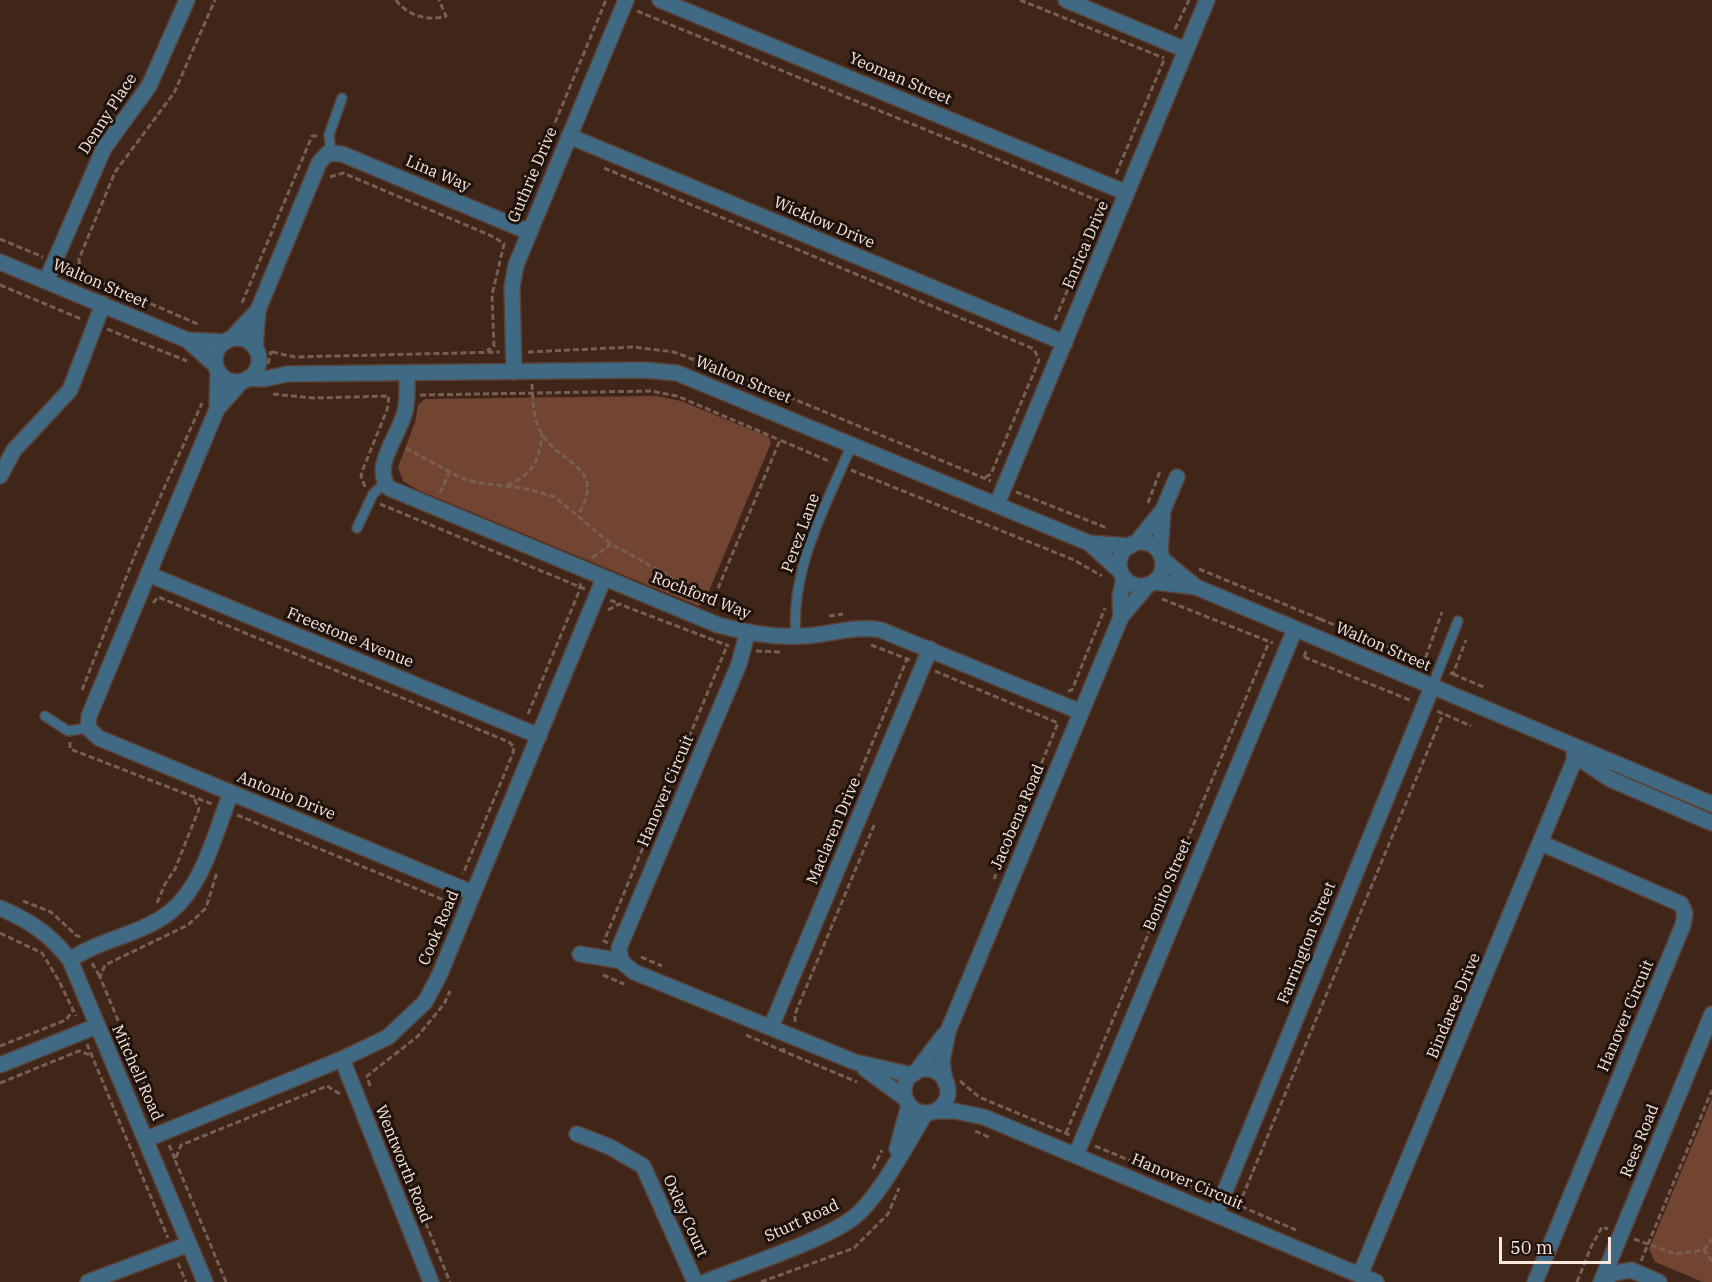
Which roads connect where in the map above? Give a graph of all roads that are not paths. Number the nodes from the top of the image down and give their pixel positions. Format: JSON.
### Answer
{"nodes":[{"id":1,"x":187,"y":0,"type":"edge"},
{"id":2,"x":660,"y":0,"type":"edge"},
{"id":3,"x":1066,"y":0,"type":"edge"},
{"id":4,"x":1207,"y":0,"type":"edge"},
{"id":5,"x":633,"y":3,"type":"edge"},
{"id":6,"x":1186,"y":50,"type":"junction"},
{"id":7,"x":342,"y":98,"type":"dead end"},
{"id":8,"x":569,"y":136,"type":"junction"},
{"id":9,"x":332,"y":152,"type":"junction"},
{"id":10,"x":1127,"y":193,"type":"junction"},
{"id":11,"x":529,"y":232,"type":"junction"},
{"id":12,"x":0,"y":262,"type":"edge"},
{"id":13,"x":46,"y":281,"type":"junction"},
{"id":14,"x":103,"y":304,"type":"junction"},
{"id":15,"x":258,"y":310,"type":"junction"},
{"id":16,"x":187,"y":340,"type":"junction"},
{"id":17,"x":228,"y":340,"type":"junction"},
{"id":18,"x":1065,"y":343,"type":"junction"},
{"id":19,"x":256,"y":352,"type":"junction"},
{"id":20,"x":217,"y":368,"type":"junction"},
{"id":21,"x":514,"y":372,"type":"junction"},
{"id":22,"x":287,"y":374,"type":"junction"},
{"id":23,"x":407,"y":374,"type":"junction"},
{"id":24,"x":245,"y":380,"type":"junction"},
{"id":25,"x":217,"y":409,"type":"junction"},
{"id":26,"x":852,"y":444,"type":"junction"},
{"id":27,"x":0,"y":476,"type":"edge"},
{"id":28,"x":1177,"y":477,"type":"dead end"},
{"id":29,"x":385,"y":483,"type":"junction"},
{"id":30,"x":997,"y":504,"type":"junction"},
{"id":31,"x":1163,"y":510,"type":"junction"},
{"id":32,"x":357,"y":528,"type":"dead end"},
{"id":33,"x":1089,"y":543,"type":"junction"},
{"id":34,"x":1133,"y":544,"type":"junction"},
{"id":35,"x":1161,"y":556,"type":"junction"},
{"id":36,"x":148,"y":574,"type":"junction"},
{"id":37,"x":1122,"y":575,"type":"junction"},
{"id":38,"x":604,"y":578,"type":"junction"},
{"id":39,"x":1151,"y":584,"type":"junction"},
{"id":40,"x":1196,"y":587,"type":"junction"},
{"id":41,"x":1121,"y":617,"type":"junction"},
{"id":42,"x":1458,"y":621,"type":"dead end"},
{"id":43,"x":1295,"y":629,"type":"junction"},
{"id":44,"x":796,"y":637,"type":"junction"},
{"id":45,"x":746,"y":641,"type":"junction"},
{"id":46,"x":930,"y":649,"type":"junction"},
{"id":47,"x":1432,"y":687,"type":"junction"},
{"id":48,"x":1081,"y":712,"type":"junction"},
{"id":49,"x":45,"y":716,"type":"dead end"},
{"id":50,"x":88,"y":728,"type":"junction"},
{"id":51,"x":539,"y":735,"type":"junction"},
{"id":52,"x":1577,"y":753,"type":"junction"},
{"id":53,"x":231,"y":793,"type":"junction"},
{"id":54,"x":1712,"y":804,"type":"edge"},
{"id":55,"x":1712,"y":823,"type":"edge"},
{"id":56,"x":1541,"y":843,"type":"junction"},
{"id":57,"x":473,"y":893,"type":"junction"},
{"id":58,"x":0,"y":909,"type":"edge"},
{"id":59,"x":580,"y":954,"type":"dead end"},
{"id":60,"x":628,"y":958,"type":"junction"},
{"id":61,"x":69,"y":960,"type":"junction"},
{"id":62,"x":1712,"y":1014,"type":"edge"},
{"id":63,"x":774,"y":1020,"type":"junction"},
{"id":64,"x":90,"y":1029,"type":"junction"},
{"id":65,"x":948,"y":1030,"type":"junction"},
{"id":66,"x":342,"y":1059,"type":"junction"},
{"id":67,"x":855,"y":1062,"type":"junction"},
{"id":68,"x":0,"y":1065,"type":"edge"},
{"id":69,"x":914,"y":1074,"type":"junction"},
{"id":70,"x":946,"y":1083,"type":"junction"},
{"id":71,"x":907,"y":1102,"type":"junction"},
{"id":72,"x":931,"y":1112,"type":"junction"},
{"id":73,"x":984,"y":1118,"type":"junction"},
{"id":74,"x":577,"y":1134,"type":"dead end"},
{"id":75,"x":147,"y":1140,"type":"junction"},
{"id":76,"x":1076,"y":1155,"type":"junction"},
{"id":77,"x":892,"y":1166,"type":"junction"},
{"id":78,"x":1216,"y":1213,"type":"junction"},
{"id":79,"x":189,"y":1244,"type":"junction"},
{"id":80,"x":1360,"y":1275,"type":"junction"},
{"id":81,"x":1605,"y":1280,"type":"edge"},
{"id":82,"x":88,"y":1282,"type":"edge"},
{"id":83,"x":205,"y":1282,"type":"edge"},
{"id":84,"x":431,"y":1282,"type":"edge"},
{"id":85,"x":695,"y":1282,"type":"edge"},
{"id":86,"x":705,"y":1282,"type":"edge"},
{"id":87,"x":1376,"y":1282,"type":"edge"},
{"id":88,"x":1535,"y":1282,"type":"edge"},
{"id":89,"x":1659,"y":1282,"type":"edge"}],
"edges":[{"from":1,"to":13,"type":"street","name":"Denny Place"},
{"from":2,"to":10,"type":"street","name":"Yeoman Street"},
{"from":3,"to":6,"type":"street"},
{"from":4,"to":6,"type":"street","name":"Enrica Drive"},
{"from":5,"to":8,"type":"street","name":"Guthrie Drive"},
{"from":6,"to":10,"type":"street","name":"Enrica Drive"},
{"from":7,"to":9,"type":"lane"},
{"from":8,"to":11,"type":"street","name":"Guthrie Drive"},
{"from":8,"to":18,"type":"street","name":"Wicklow Drive"},
{"from":9,"to":11,"type":"street","name":"Lina Way"},
{"from":9,"to":15,"type":"street"},
{"from":10,"to":18,"type":"street","name":"Enrica Drive"},
{"from":11,"to":21,"type":"street","name":"Guthrie Drive"},
{"from":12,"to":13,"type":"street","name":"Walton Street"},
{"from":13,"to":14,"type":"street","name":"Walton Street"},
{"from":14,"to":16,"type":"street","name":"Walton Street"},
{"from":14,"to":27,"type":"street"},
{"from":15,"to":17,"type":"street"},
{"from":15,"to":19,"type":"street"},
{"from":16,"to":17,"type":"street","name":"Walton Street"},
{"from":16,"to":20,"type":"street","name":"Walton Street"},
{"from":17,"to":19,"type":"street"},
{"from":17,"to":20,"type":"street"},
{"from":18,"to":30,"type":"street","name":"Enrica Drive"},
{"from":19,"to":22,"type":"street"},
{"from":19,"to":24,"type":"street"},
{"from":20,"to":24,"type":"street"},
{"from":20,"to":25,"type":"street"},
{"from":21,"to":23,"type":"street","name":"Walton Street"},
{"from":21,"to":26,"type":"street","name":"Walton Street"},
{"from":22,"to":23,"type":"street","name":"Walton Street"},
{"from":22,"to":24,"type":"street","name":"Walton Street"},
{"from":23,"to":29,"type":"street"},
{"from":24,"to":25,"type":"street"},
{"from":25,"to":36,"type":"street"},
{"from":26,"to":30,"type":"street","name":"Walton Street"},
{"from":26,"to":44,"type":"lane","name":"Perez Lane"},
{"from":28,"to":31,"type":"street"},
{"from":29,"to":32,"type":"lane"},
{"from":29,"to":38,"type":"street","name":"Rochford Way"},
{"from":30,"to":33,"type":"street","name":"Walton Street"},
{"from":31,"to":34,"type":"street"},
{"from":31,"to":35,"type":"street"},
{"from":33,"to":34,"type":"street","name":"Walton Street"},
{"from":33,"to":37,"type":"street","name":"Walton Street"},
{"from":34,"to":35,"type":"street"},
{"from":34,"to":37,"type":"street"},
{"from":35,"to":39,"type":"street"},
{"from":35,"to":40,"type":"street","name":"Walton Street"},
{"from":36,"to":50,"type":"street"},
{"from":36,"to":51,"type":"street","name":"Freestone Avenue"},
{"from":37,"to":39,"type":"street"},
{"from":37,"to":41,"type":"street","name":"Jacobena Road"},
{"from":38,"to":45,"type":"street","name":"Rochford Way"},
{"from":38,"to":51,"type":"street","name":"Cook Road"},
{"from":39,"to":40,"type":"street","name":"Walton Street"},
{"from":39,"to":41,"type":"street","name":"Jacobena Road"},
{"from":40,"to":43,"type":"street","name":"Walton Street"},
{"from":41,"to":48,"type":"street","name":"Jacobena Road"},
{"from":42,"to":47,"type":"lane"},
{"from":43,"to":47,"type":"street","name":"Walton Street"},
{"from":43,"to":76,"type":"street","name":"Bonito Street"},
{"from":44,"to":45,"type":"street","name":"Rochford Way"},
{"from":44,"to":46,"type":"street","name":"Rochford Way"},
{"from":45,"to":60,"type":"street","name":"Hanover Circuit"},
{"from":46,"to":48,"type":"street","name":"Rochford Way"},
{"from":46,"to":63,"type":"street","name":"Maclaren Drive"},
{"from":47,"to":52,"type":"street","name":"Walton Street"},
{"from":47,"to":78,"type":"street","name":"Farrington Street"},
{"from":48,"to":65,"type":"street","name":"Jacobena Road"},
{"from":49,"to":50,"type":"lane"},
{"from":50,"to":53,"type":"street","name":"Antonio Drive"},
{"from":51,"to":57,"type":"street","name":"Cook Road"},
{"from":52,"to":54,"type":"street","name":"Walton Street"},
{"from":52,"to":55,"type":"street","name":"Walton Street"},
{"from":52,"to":56,"type":"street","name":"Bindaree Drive"},
{"from":53,"to":57,"type":"street","name":"Antonio Drive"},
{"from":53,"to":61,"type":"street"},
{"from":56,"to":80,"type":"street","name":"Bindaree Drive"},
{"from":56,"to":88,"type":"street","name":"Hanover Circuit"},
{"from":57,"to":66,"type":"street","name":"Cook Road"},
{"from":58,"to":61,"type":"street","name":"Mitchell Road"},
{"from":59,"to":60,"type":"street"},
{"from":60,"to":63,"type":"street"},
{"from":61,"to":64,"type":"street","name":"Mitchell Road"},
{"from":62,"to":81,"type":"street","name":"Rees Road"},
{"from":63,"to":67,"type":"street"},
{"from":64,"to":68,"type":"street"},
{"from":64,"to":75,"type":"street","name":"Mitchell Road"},
{"from":65,"to":69,"type":"street","name":"Jacobena Road"},
{"from":65,"to":70,"type":"street","name":"Jacobena Road"},
{"from":66,"to":75,"type":"street","name":"Cook Road"},
{"from":66,"to":84,"type":"street","name":"Wentworth Road"},
{"from":67,"to":69,"type":"street"},
{"from":67,"to":71,"type":"street"},
{"from":69,"to":70,"type":"street"},
{"from":69,"to":71,"type":"street"},
{"from":70,"to":72,"type":"street"},
{"from":70,"to":73,"type":"street"},
{"from":71,"to":72,"type":"street"},
{"from":71,"to":77,"type":"street","name":"Sturt Road"},
{"from":72,"to":73,"type":"street"},
{"from":72,"to":77,"type":"street","name":"Sturt Road"},
{"from":73,"to":76,"type":"street","name":"Hanover Circuit"},
{"from":74,"to":85,"type":"street","name":"Oxley Court"},
{"from":75,"to":79,"type":"street","name":"Mitchell Road"},
{"from":76,"to":78,"type":"street","name":"Hanover Circuit"},
{"from":77,"to":86,"type":"street","name":"Sturt Road"},
{"from":78,"to":80,"type":"street","name":"Hanover Circuit"},
{"from":79,"to":82,"type":"street"},
{"from":79,"to":83,"type":"street","name":"Mitchell Road"},
{"from":80,"to":87,"type":"street","name":"Hanover Circuit"},
{"from":81,"to":89,"type":"street"}]}
